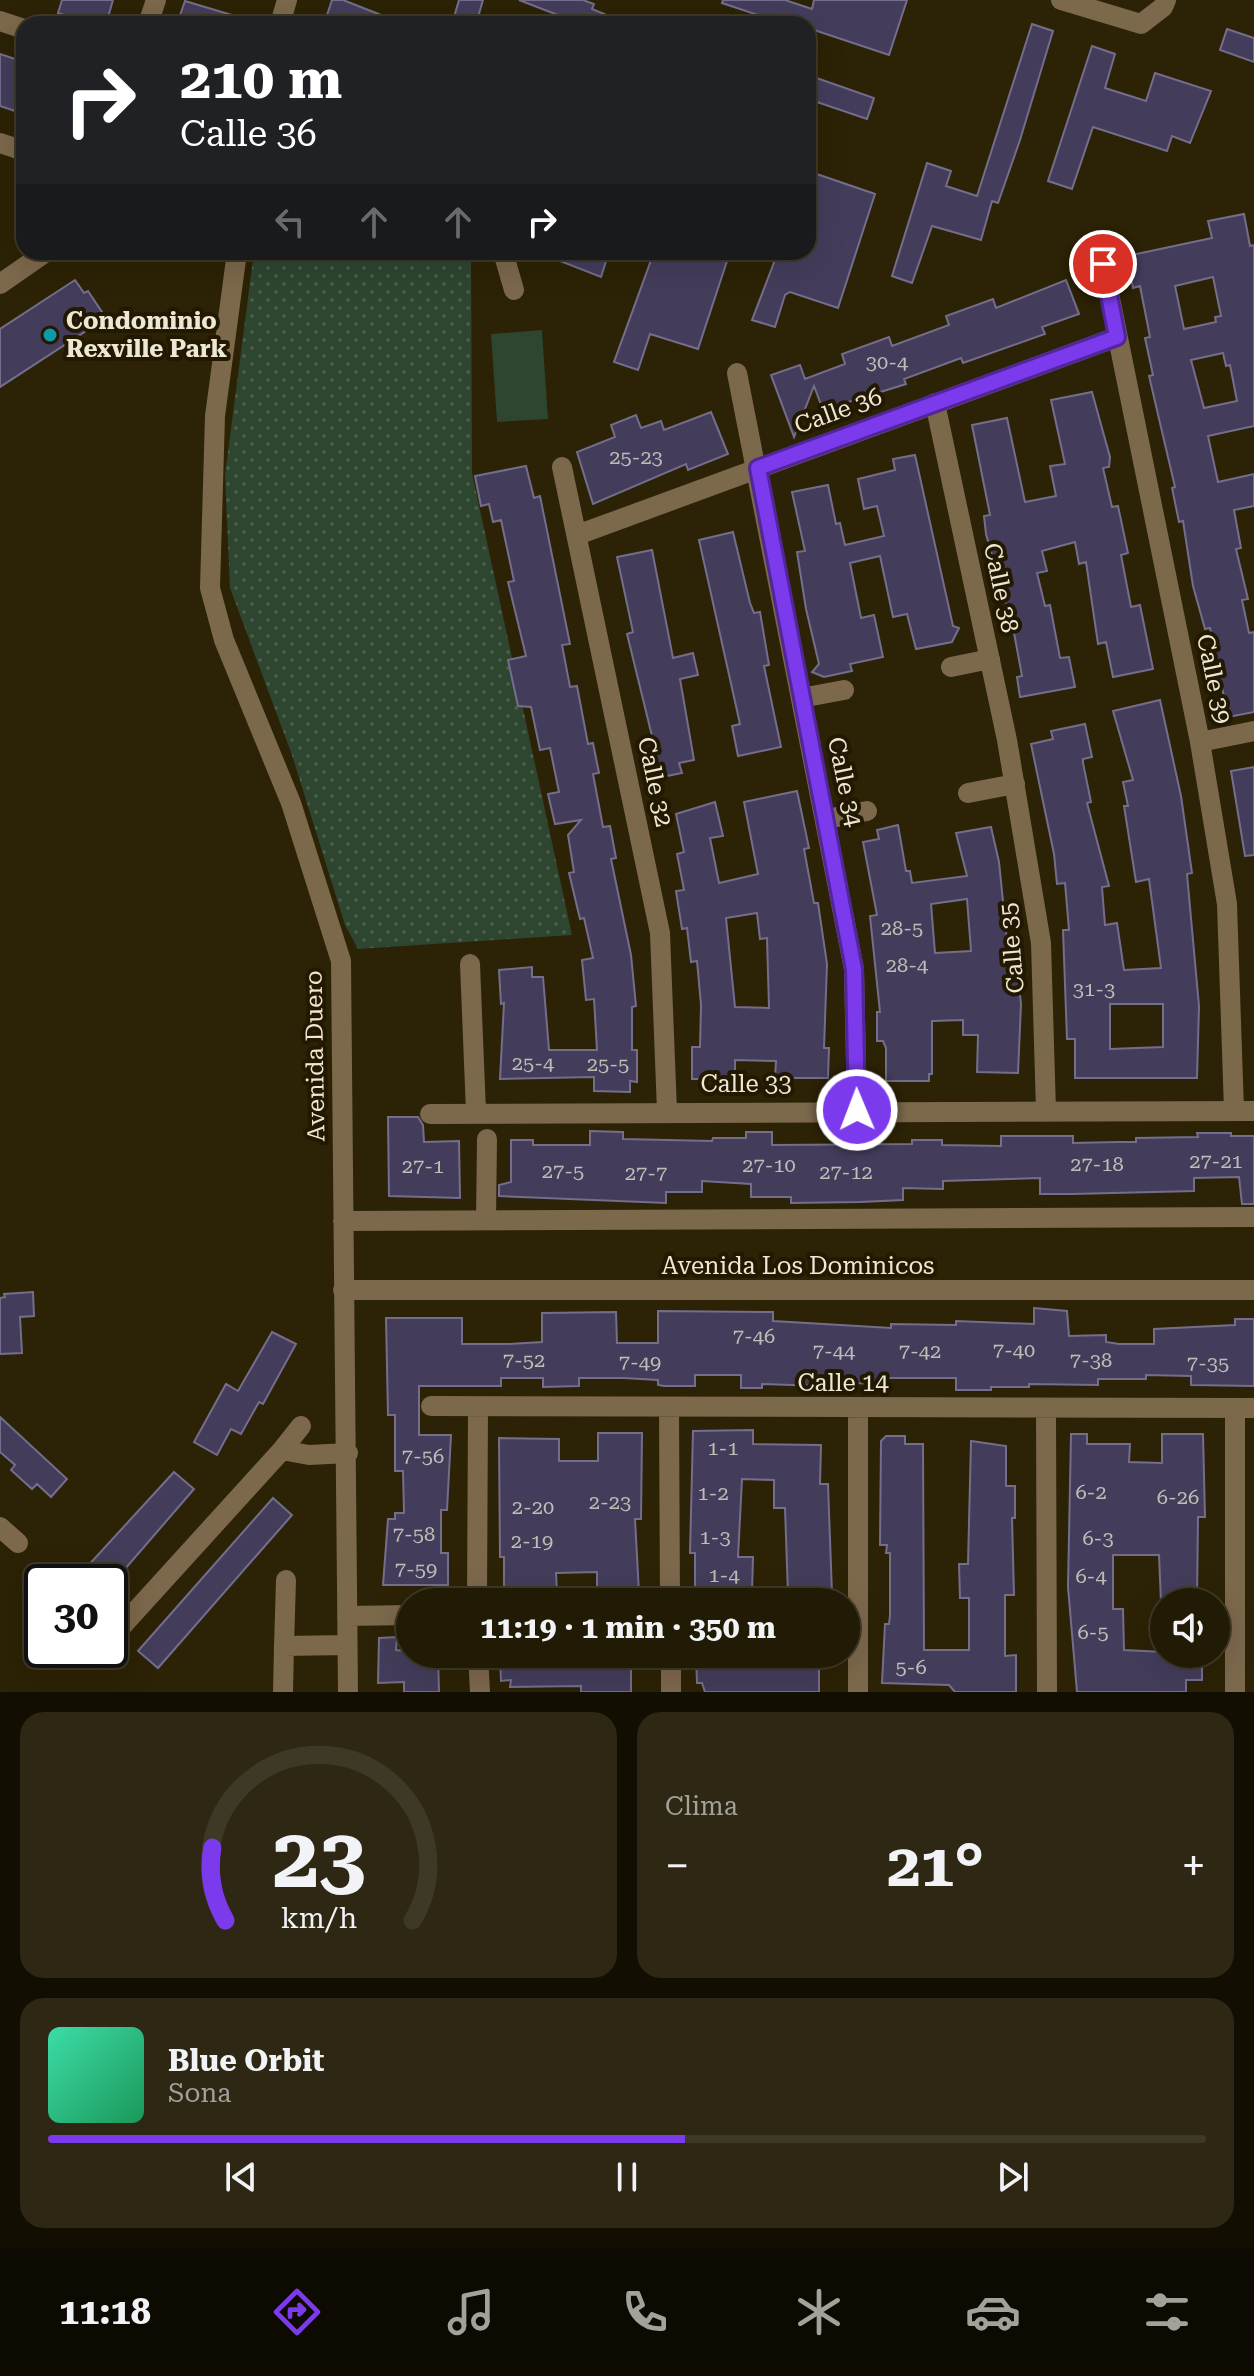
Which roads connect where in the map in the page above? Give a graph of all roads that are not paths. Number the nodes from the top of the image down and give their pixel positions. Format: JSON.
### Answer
{"nodes":[{"id":1,"x":1061,"y":0,"type":"edge"},
{"id":2,"x":1166,"y":0,"type":"edge"},
{"id":3,"x":34,"y":260,"type":"edge"},
{"id":4,"x":236,"y":260,"type":"edge"},
{"id":5,"x":505,"y":260,"type":"edge"},
{"id":6,"x":1103,"y":264,"type":"dead end"},
{"id":7,"x":0,"y":284,"type":"edge"},
{"id":8,"x":514,"y":290,"type":"dead end"},
{"id":9,"x":1117,"y":337,"type":"junction"},
{"id":10,"x":737,"y":373,"type":"dead end"},
{"id":11,"x":935,"y":403,"type":"junction"},
{"id":12,"x":562,"y":467,"type":"dead end"},
{"id":13,"x":758,"y":468,"type":"junction"},
{"id":14,"x":577,"y":535,"type":"junction"},
{"id":15,"x":990,"y":659,"type":"junction"},
{"id":16,"x":951,"y":667,"type":"dead end"},
{"id":17,"x":844,"y":690,"type":"dead end"},
{"id":18,"x":801,"y":698,"type":"junction"},
{"id":19,"x":1254,"y":731,"type":"edge"},
{"id":20,"x":1200,"y":742,"type":"junction"},
{"id":21,"x":1015,"y":784,"type":"junction"},
{"id":22,"x":968,"y":793,"type":"dead end"},
{"id":23,"x":867,"y":811,"type":"dead end"},
{"id":24,"x":827,"y":819,"type":"junction"},
{"id":25,"x":470,"y":964,"type":"dead end"},
{"id":26,"x":857,"y":1110,"type":"junction"},
{"id":27,"x":1046,"y":1110,"type":"junction"},
{"id":28,"x":667,"y":1111,"type":"junction"},
{"id":29,"x":1244,"y":1111,"type":"edge"},
{"id":30,"x":476,"y":1112,"type":"junction"},
{"id":31,"x":430,"y":1114,"type":"dead end"},
{"id":32,"x":487,"y":1139,"type":"dead end"},
{"id":33,"x":1254,"y":1217,"type":"edge"},
{"id":34,"x":486,"y":1220,"type":"junction"},
{"id":35,"x":343,"y":1221,"type":"junction"},
{"id":36,"x":343,"y":1290,"type":"junction"},
{"id":37,"x":1254,"y":1290,"type":"edge"},
{"id":38,"x":431,"y":1406,"type":"dead end"},
{"id":39,"x":478,"y":1408,"type":"junction"},
{"id":40,"x":669,"y":1408,"type":"junction"},
{"id":41,"x":1245,"y":1408,"type":"edge"},
{"id":42,"x":858,"y":1409,"type":"junction"},
{"id":43,"x":1046,"y":1409,"type":"junction"},
{"id":44,"x":301,"y":1426,"type":"dead end"},
{"id":45,"x":282,"y":1450,"type":"junction"},
{"id":46,"x":348,"y":1453,"type":"junction"},
{"id":47,"x":0,"y":1527,"type":"edge"},
{"id":48,"x":18,"y":1543,"type":"dead end"},
{"id":49,"x":286,"y":1580,"type":"dead end"},
{"id":50,"x":477,"y":1588,"type":"edge"},
{"id":51,"x":670,"y":1588,"type":"edge"},
{"id":52,"x":396,"y":1615,"type":"edge"},
{"id":53,"x":347,"y":1616,"type":"junction"},
{"id":54,"x":128,"y":1619,"type":"edge"},
{"id":55,"x":347,"y":1645,"type":"junction"},
{"id":56,"x":284,"y":1646,"type":"junction"},
{"id":57,"x":479,"y":1668,"type":"edge"},
{"id":58,"x":671,"y":1668,"type":"edge"},
{"id":59,"x":283,"y":1692,"type":"edge"},
{"id":60,"x":348,"y":1692,"type":"edge"},
{"id":61,"x":480,"y":1692,"type":"edge"},
{"id":62,"x":671,"y":1692,"type":"edge"},
{"id":63,"x":858,"y":1692,"type":"edge"},
{"id":64,"x":1047,"y":1692,"type":"edge"},
{"id":65,"x":1235,"y":1692,"type":"edge"}],
"edges":[{"from":1,"to":2,"type":"street"},
{"from":3,"to":7,"type":"street"},
{"from":4,"to":35,"type":"street","name":"Avenida Duero"},
{"from":5,"to":8,"type":"street"},
{"from":6,"to":9,"type":"street","name":"Calle 39"},
{"from":9,"to":11,"type":"street","name":"Calle 36"},
{"from":9,"to":20,"type":"street","name":"Calle 39"},
{"from":10,"to":13,"type":"street","name":"Calle 34"},
{"from":11,"to":13,"type":"street","name":"Calle 36"},
{"from":11,"to":15,"type":"street","name":"Calle 38"},
{"from":12,"to":14,"type":"street","name":"Calle 32"},
{"from":13,"to":14,"type":"street","name":"Calle 36"},
{"from":13,"to":18,"type":"street","name":"Calle 34"},
{"from":14,"to":28,"type":"street","name":"Calle 32"},
{"from":15,"to":16,"type":"street"},
{"from":15,"to":21,"type":"street","name":"Calle 38"},
{"from":17,"to":18,"type":"street"},
{"from":18,"to":24,"type":"street","name":"Calle 34"},
{"from":19,"to":20,"type":"street"},
{"from":20,"to":29,"type":"street","name":"Calle 39"},
{"from":21,"to":22,"type":"street"},
{"from":21,"to":27,"type":"street","name":"Calle 35"},
{"from":23,"to":24,"type":"street"},
{"from":24,"to":26,"type":"street","name":"Calle 34"},
{"from":25,"to":30,"type":"street"},
{"from":26,"to":27,"type":"street","name":"Calle 33"},
{"from":26,"to":28,"type":"street","name":"Calle 33"},
{"from":27,"to":29,"type":"street","name":"Calle 33"},
{"from":28,"to":30,"type":"street","name":"Calle 33"},
{"from":30,"to":31,"type":"street","name":"Calle 33"},
{"from":32,"to":34,"type":"street"},
{"from":33,"to":34,"type":"street","name":"Avenida Los Dominicos"},
{"from":34,"to":35,"type":"street","name":"Avenida Los Dominicos"},
{"from":35,"to":36,"type":"street","name":"Avenida Duero"},
{"from":36,"to":37,"type":"street","name":"Avenida Los Dominicos"},
{"from":36,"to":46,"type":"street","name":"Avenida Duero"},
{"from":38,"to":39,"type":"street","name":"Calle 14"},
{"from":39,"to":40,"type":"street","name":"Calle 14"},
{"from":39,"to":50,"type":"street"},
{"from":40,"to":42,"type":"street","name":"Calle 14"},
{"from":40,"to":51,"type":"street"},
{"from":41,"to":43,"type":"street","name":"Calle 14"},
{"from":41,"to":65,"type":"street"},
{"from":42,"to":43,"type":"street","name":"Calle 14"},
{"from":42,"to":63,"type":"street"},
{"from":43,"to":64,"type":"street"},
{"from":44,"to":45,"type":"street"},
{"from":45,"to":46,"type":"street"},
{"from":45,"to":54,"type":"street"},
{"from":46,"to":53,"type":"street","name":"Avenida Duero"},
{"from":47,"to":48,"type":"street"},
{"from":49,"to":56,"type":"street"},
{"from":52,"to":53,"type":"street"},
{"from":53,"to":55,"type":"street","name":"Avenida Duero"},
{"from":55,"to":56,"type":"street"},
{"from":55,"to":60,"type":"street","name":"Avenida Duero"},
{"from":56,"to":59,"type":"street"},
{"from":57,"to":61,"type":"street"},
{"from":58,"to":62,"type":"street"}]}
